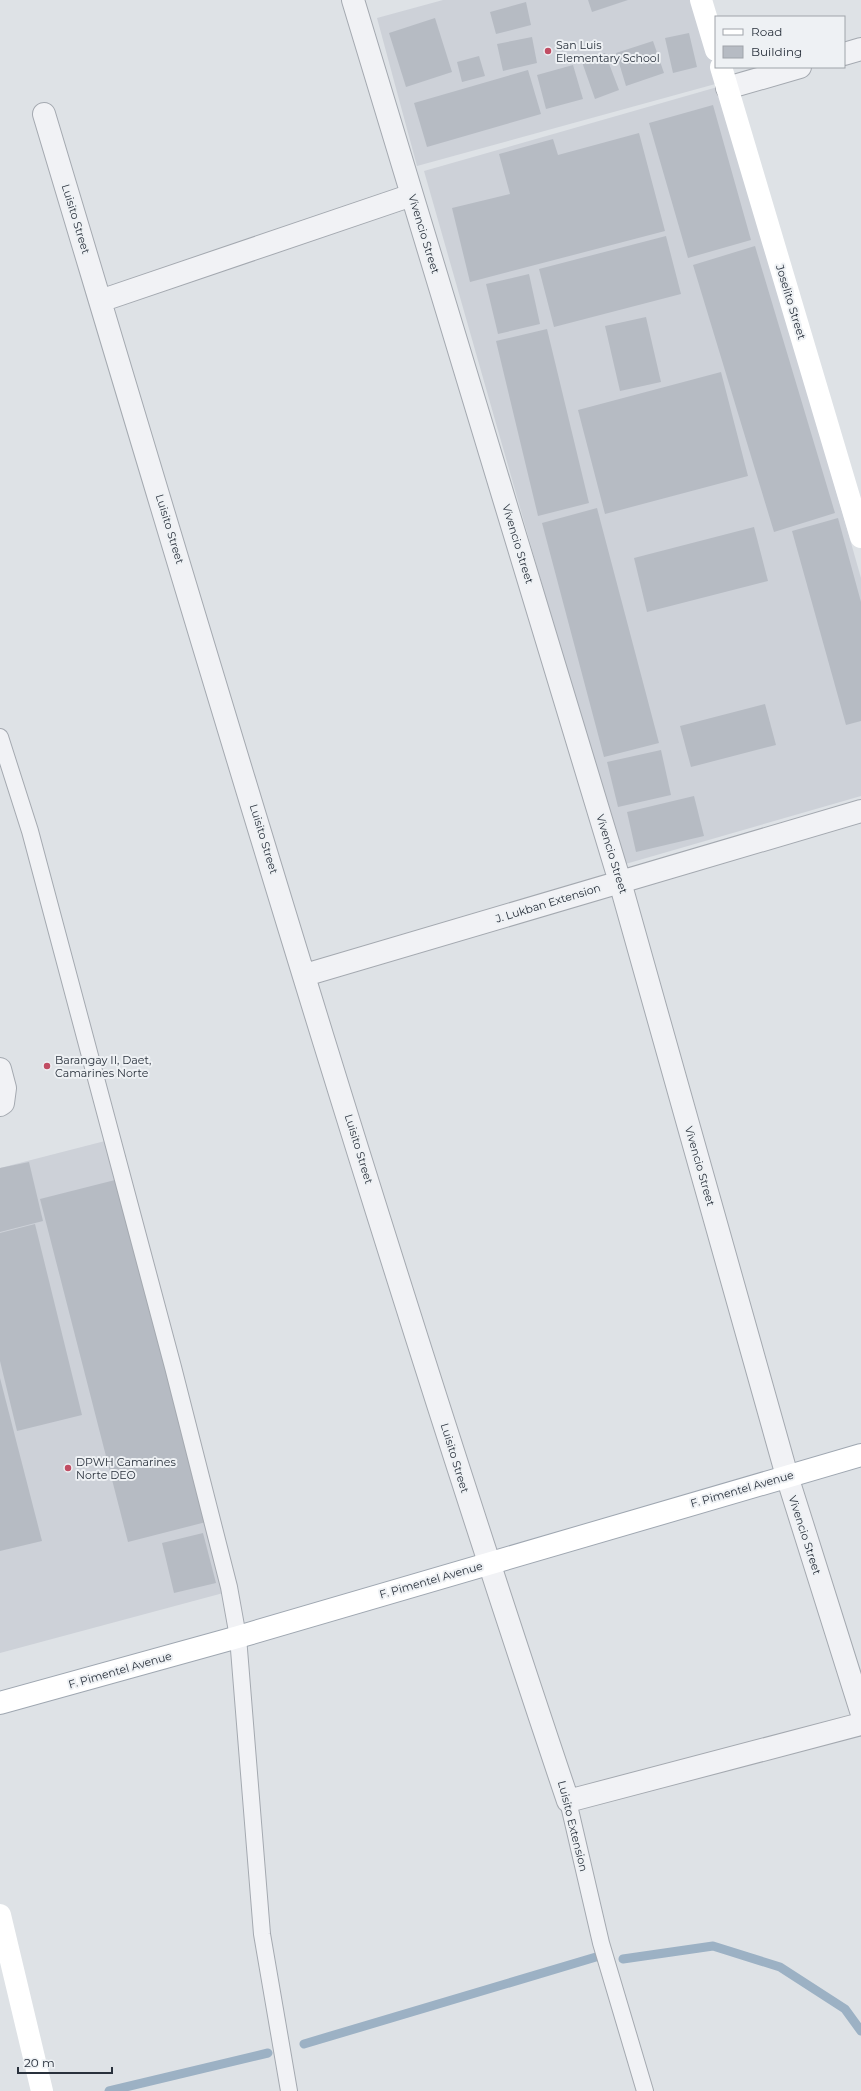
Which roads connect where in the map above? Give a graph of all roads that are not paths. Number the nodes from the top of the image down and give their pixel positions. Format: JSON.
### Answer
{"nodes":[{"id":1,"x":353,"y":0,"type":"edge"},
{"id":2,"x":701,"y":0,"type":"edge"},
{"id":3,"x":715,"y":47,"type":"edge"},
{"id":4,"x":861,"y":49,"type":"edge"},
{"id":5,"x":845,"y":54,"type":"edge"},
{"id":6,"x":721,"y":68,"type":"edge"},
{"id":7,"x":797,"y":68,"type":"edge"},
{"id":8,"x":727,"y":88,"type":"junction"},
{"id":9,"x":44,"y":114,"type":"dead end"},
{"id":10,"x":412,"y":195,"type":"junction"},
{"id":11,"x":100,"y":301,"type":"junction"},
{"id":12,"x":861,"y":537,"type":"edge"},
{"id":13,"x":0,"y":737,"type":"edge"},
{"id":14,"x":861,"y":811,"type":"edge"},
{"id":15,"x":620,"y":882,"type":"junction"},
{"id":16,"x":305,"y":976,"type":"junction"},
{"id":17,"x":0,"y":1070,"type":"edge"},
{"id":18,"x":2,"y":1104,"type":"edge"},
{"id":19,"x":861,"y":1454,"type":"edge"},
{"id":20,"x":787,"y":1476,"type":"junction"},
{"id":21,"x":488,"y":1564,"type":"junction"},
{"id":22,"x":238,"y":1637,"type":"junction"},
{"id":23,"x":0,"y":1703,"type":"edge"},
{"id":24,"x":861,"y":1711,"type":"edge"},
{"id":25,"x":861,"y":1724,"type":"edge"},
{"id":26,"x":568,"y":1800,"type":"junction"},
{"id":27,"x":0,"y":1915,"type":"edge"},
{"id":28,"x":42,"y":2091,"type":"edge"},
{"id":29,"x":289,"y":2091,"type":"edge"},
{"id":30,"x":645,"y":2091,"type":"edge"}],
"edges":[{"from":1,"to":10,"type":"street","name":"Vivencio Street"},
{"from":2,"to":3,"type":"main road"},
{"from":4,"to":5,"type":"street"},
{"from":6,"to":8,"type":"main road","name":"Joselito Street"},
{"from":7,"to":8,"type":"street"},
{"from":8,"to":12,"type":"main road","name":"Joselito Street"},
{"from":9,"to":11,"type":"street","name":"Luisito Street"},
{"from":10,"to":11,"type":"street"},
{"from":10,"to":15,"type":"street","name":"Vivencio Street"},
{"from":11,"to":16,"type":"street","name":"Luisito Street"},
{"from":13,"to":22,"type":"lane"},
{"from":14,"to":15,"type":"street","name":"J. Lukban Extension"},
{"from":15,"to":16,"type":"street","name":"J. Lukban Extension"},
{"from":15,"to":20,"type":"street","name":"Vivencio Street"},
{"from":16,"to":21,"type":"street","name":"Luisito Street"},
{"from":17,"to":18,"type":"street"},
{"from":19,"to":20,"type":"main road","name":"F. Pimentel Avenue"},
{"from":20,"to":21,"type":"main road","name":"F. Pimentel Avenue"},
{"from":20,"to":24,"type":"street","name":"Vivencio Street"},
{"from":21,"to":22,"type":"main road","name":"F. Pimentel Avenue"},
{"from":21,"to":26,"type":"street","name":"Luisito Extension"},
{"from":22,"to":23,"type":"main road","name":"F. Pimentel Avenue"},
{"from":22,"to":29,"type":"lane"},
{"from":25,"to":26,"type":"street"},
{"from":26,"to":30,"type":"lane","name":"Luisito Extension"},
{"from":27,"to":28,"type":"main road"}]}
